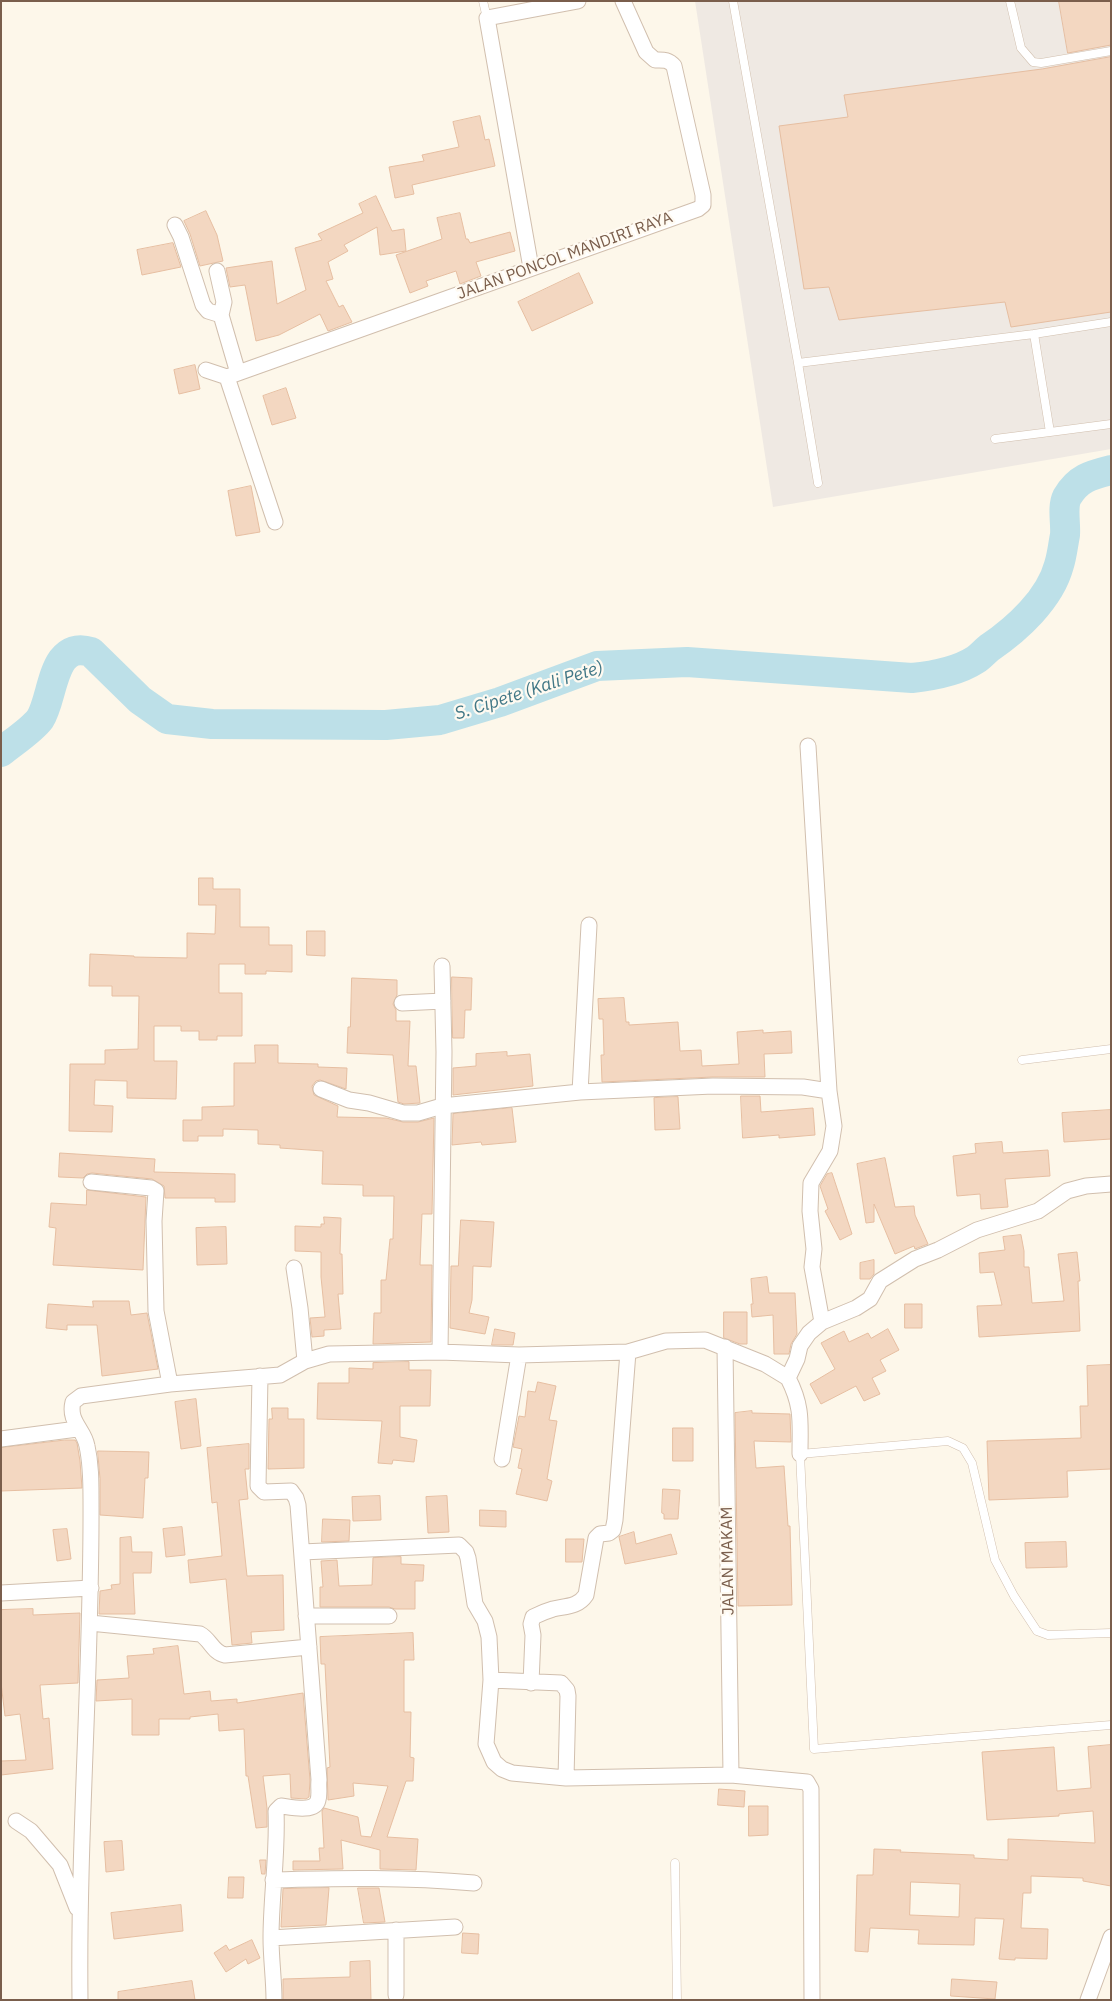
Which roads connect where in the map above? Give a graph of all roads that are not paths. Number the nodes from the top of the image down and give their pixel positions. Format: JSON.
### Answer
{"nodes":[{"id":1,"x":483,"y":1,"type":"edge"},
{"id":2,"x":578,"y":1,"type":"edge"},
{"id":3,"x":623,"y":1,"type":"edge"},
{"id":4,"x":734,"y":1,"type":"edge"},
{"id":5,"x":1010,"y":1,"type":"edge"},
{"id":6,"x":487,"y":18,"type":"junction"},
{"id":7,"x":1111,"y":51,"type":"edge"},
{"id":8,"x":175,"y":225,"type":"dead end"},
{"id":9,"x":532,"y":268,"type":"junction"},
{"id":10,"x":217,"y":271,"type":"dead end"},
{"id":11,"x":221,"y":315,"type":"junction"},
{"id":12,"x":1111,"y":322,"type":"edge"},
{"id":13,"x":1034,"y":334,"type":"junction"},
{"id":14,"x":798,"y":363,"type":"junction"},
{"id":15,"x":206,"y":370,"type":"dead end"},
{"id":16,"x":233,"y":375,"type":"junction"},
{"id":17,"x":1111,"y":424,"type":"edge"},
{"id":18,"x":1050,"y":432,"type":"junction"},
{"id":19,"x":995,"y":439,"type":"dead end"},
{"id":20,"x":818,"y":483,"type":"dead end"},
{"id":21,"x":275,"y":522,"type":"dead end"},
{"id":22,"x":808,"y":746,"type":"dead end"},
{"id":23,"x":589,"y":924,"type":"dead end"},
{"id":24,"x":442,"y":966,"type":"dead end"},
{"id":25,"x":443,"y":1001,"type":"junction"},
{"id":26,"x":402,"y":1003,"type":"dead end"},
{"id":27,"x":1111,"y":1049,"type":"edge"},
{"id":28,"x":1022,"y":1060,"type":"dead end"},
{"id":29,"x":321,"y":1089,"type":"dead end"},
{"id":30,"x":828,"y":1091,"type":"junction"},
{"id":31,"x":580,"y":1092,"type":"junction"},
{"id":32,"x":442,"y":1106,"type":"junction"},
{"id":33,"x":91,"y":1182,"type":"dead end"},
{"id":34,"x":1111,"y":1184,"type":"edge"},
{"id":35,"x":294,"y":1268,"type":"dead end"},
{"id":36,"x":822,"y":1322,"type":"junction"},
{"id":37,"x":725,"y":1347,"type":"junction"},
{"id":38,"x":440,"y":1352,"type":"junction"},
{"id":39,"x":628,"y":1352,"type":"junction"},
{"id":40,"x":519,"y":1355,"type":"junction"},
{"id":41,"x":305,"y":1361,"type":"junction"},
{"id":42,"x":260,"y":1376,"type":"junction"},
{"id":43,"x":788,"y":1378,"type":"junction"},
{"id":44,"x":170,"y":1384,"type":"junction"},
{"id":45,"x":77,"y":1429,"type":"junction"},
{"id":46,"x":1,"y":1439,"type":"edge"},
{"id":47,"x":800,"y":1454,"type":"junction"},
{"id":48,"x":502,"y":1459,"type":"dead end"},
{"id":49,"x":302,"y":1552,"type":"junction"},
{"id":50,"x":91,"y":1588,"type":"junction"},
{"id":51,"x":1,"y":1593,"type":"edge"},
{"id":52,"x":306,"y":1616,"type":"junction"},
{"id":53,"x":389,"y":1616,"type":"dead end"},
{"id":54,"x":90,"y":1623,"type":"junction"},
{"id":55,"x":1111,"y":1633,"type":"edge"},
{"id":56,"x":309,"y":1646,"type":"junction"},
{"id":57,"x":491,"y":1680,"type":"junction"},
{"id":58,"x":531,"y":1683,"type":"junction"},
{"id":59,"x":1111,"y":1725,"type":"edge"},
{"id":60,"x":731,"y":1776,"type":"junction"},
{"id":61,"x":566,"y":1778,"type":"junction"},
{"id":62,"x":16,"y":1821,"type":"dead end"},
{"id":63,"x":675,"y":1863,"type":"dead end"},
{"id":64,"x":273,"y":1880,"type":"junction"},
{"id":65,"x":474,"y":1883,"type":"dead end"},
{"id":66,"x":79,"y":1914,"type":"junction"},
{"id":67,"x":455,"y":1927,"type":"dead end"},
{"id":68,"x":396,"y":1930,"type":"junction"},
{"id":69,"x":1111,"y":1937,"type":"edge"},
{"id":70,"x":271,"y":1938,"type":"junction"},
{"id":71,"x":396,"y":1995,"type":"dead end"},
{"id":72,"x":80,"y":2000,"type":"edge"},
{"id":73,"x":274,"y":2000,"type":"edge"},
{"id":74,"x":677,"y":2000,"type":"edge"},
{"id":75,"x":812,"y":2000,"type":"edge"},
{"id":76,"x":1088,"y":2000,"type":"edge"}],
"edges":[{"from":1,"to":6,"type":"lane"},
{"from":2,"to":6,"type":"street"},
{"from":3,"to":9,"type":"street","name":"JALAN PONCOL MANDIRI RAYA"},
{"from":4,"to":14,"type":"lane"},
{"from":5,"to":7,"type":"lane"},
{"from":6,"to":9,"type":"street"},
{"from":8,"to":11,"type":"street"},
{"from":9,"to":16,"type":"street","name":"JALAN PONCOL MANDIRI RAYA"},
{"from":10,"to":11,"type":"street"},
{"from":11,"to":16,"type":"street"},
{"from":12,"to":13,"type":"lane"},
{"from":13,"to":14,"type":"lane"},
{"from":13,"to":18,"type":"lane"},
{"from":14,"to":20,"type":"lane"},
{"from":15,"to":16,"type":"street"},
{"from":16,"to":21,"type":"street"},
{"from":17,"to":18,"type":"lane"},
{"from":18,"to":19,"type":"lane"},
{"from":22,"to":30,"type":"street"},
{"from":23,"to":31,"type":"street"},
{"from":24,"to":25,"type":"street"},
{"from":25,"to":26,"type":"street"},
{"from":25,"to":32,"type":"street"},
{"from":27,"to":28,"type":"lane"},
{"from":29,"to":32,"type":"street"},
{"from":30,"to":31,"type":"street"},
{"from":30,"to":36,"type":"street"},
{"from":31,"to":32,"type":"street"},
{"from":32,"to":38,"type":"street"},
{"from":33,"to":44,"type":"street"},
{"from":34,"to":36,"type":"street"},
{"from":35,"to":41,"type":"street"},
{"from":36,"to":43,"type":"street"},
{"from":37,"to":39,"type":"street"},
{"from":37,"to":43,"type":"street"},
{"from":37,"to":60,"type":"street","name":"JALAN MAKAM"},
{"from":38,"to":40,"type":"street"},
{"from":38,"to":41,"type":"street"},
{"from":39,"to":40,"type":"street"},
{"from":39,"to":58,"type":"street"},
{"from":40,"to":48,"type":"street"},
{"from":41,"to":42,"type":"street"},
{"from":42,"to":44,"type":"street"},
{"from":42,"to":49,"type":"street"},
{"from":43,"to":47,"type":"street"},
{"from":44,"to":45,"type":"street"},
{"from":45,"to":46,"type":"street"},
{"from":45,"to":50,"type":"street"},
{"from":47,"to":55,"type":"lane"},
{"from":47,"to":59,"type":"lane"},
{"from":49,"to":52,"type":"street"},
{"from":49,"to":57,"type":"street"},
{"from":50,"to":51,"type":"street"},
{"from":50,"to":54,"type":"street"},
{"from":52,"to":53,"type":"street"},
{"from":52,"to":56,"type":"street"},
{"from":54,"to":56,"type":"street"},
{"from":54,"to":66,"type":"street"},
{"from":56,"to":64,"type":"street"},
{"from":57,"to":58,"type":"street"},
{"from":57,"to":61,"type":"street"},
{"from":58,"to":61,"type":"street"},
{"from":60,"to":61,"type":"street"},
{"from":60,"to":75,"type":"street"},
{"from":62,"to":66,"type":"street"},
{"from":63,"to":74,"type":"lane"},
{"from":64,"to":65,"type":"street"},
{"from":64,"to":70,"type":"street"},
{"from":66,"to":72,"type":"street"},
{"from":67,"to":68,"type":"street"},
{"from":68,"to":70,"type":"street"},
{"from":68,"to":71,"type":"street"},
{"from":69,"to":76,"type":"street"},
{"from":70,"to":73,"type":"street"}]}
